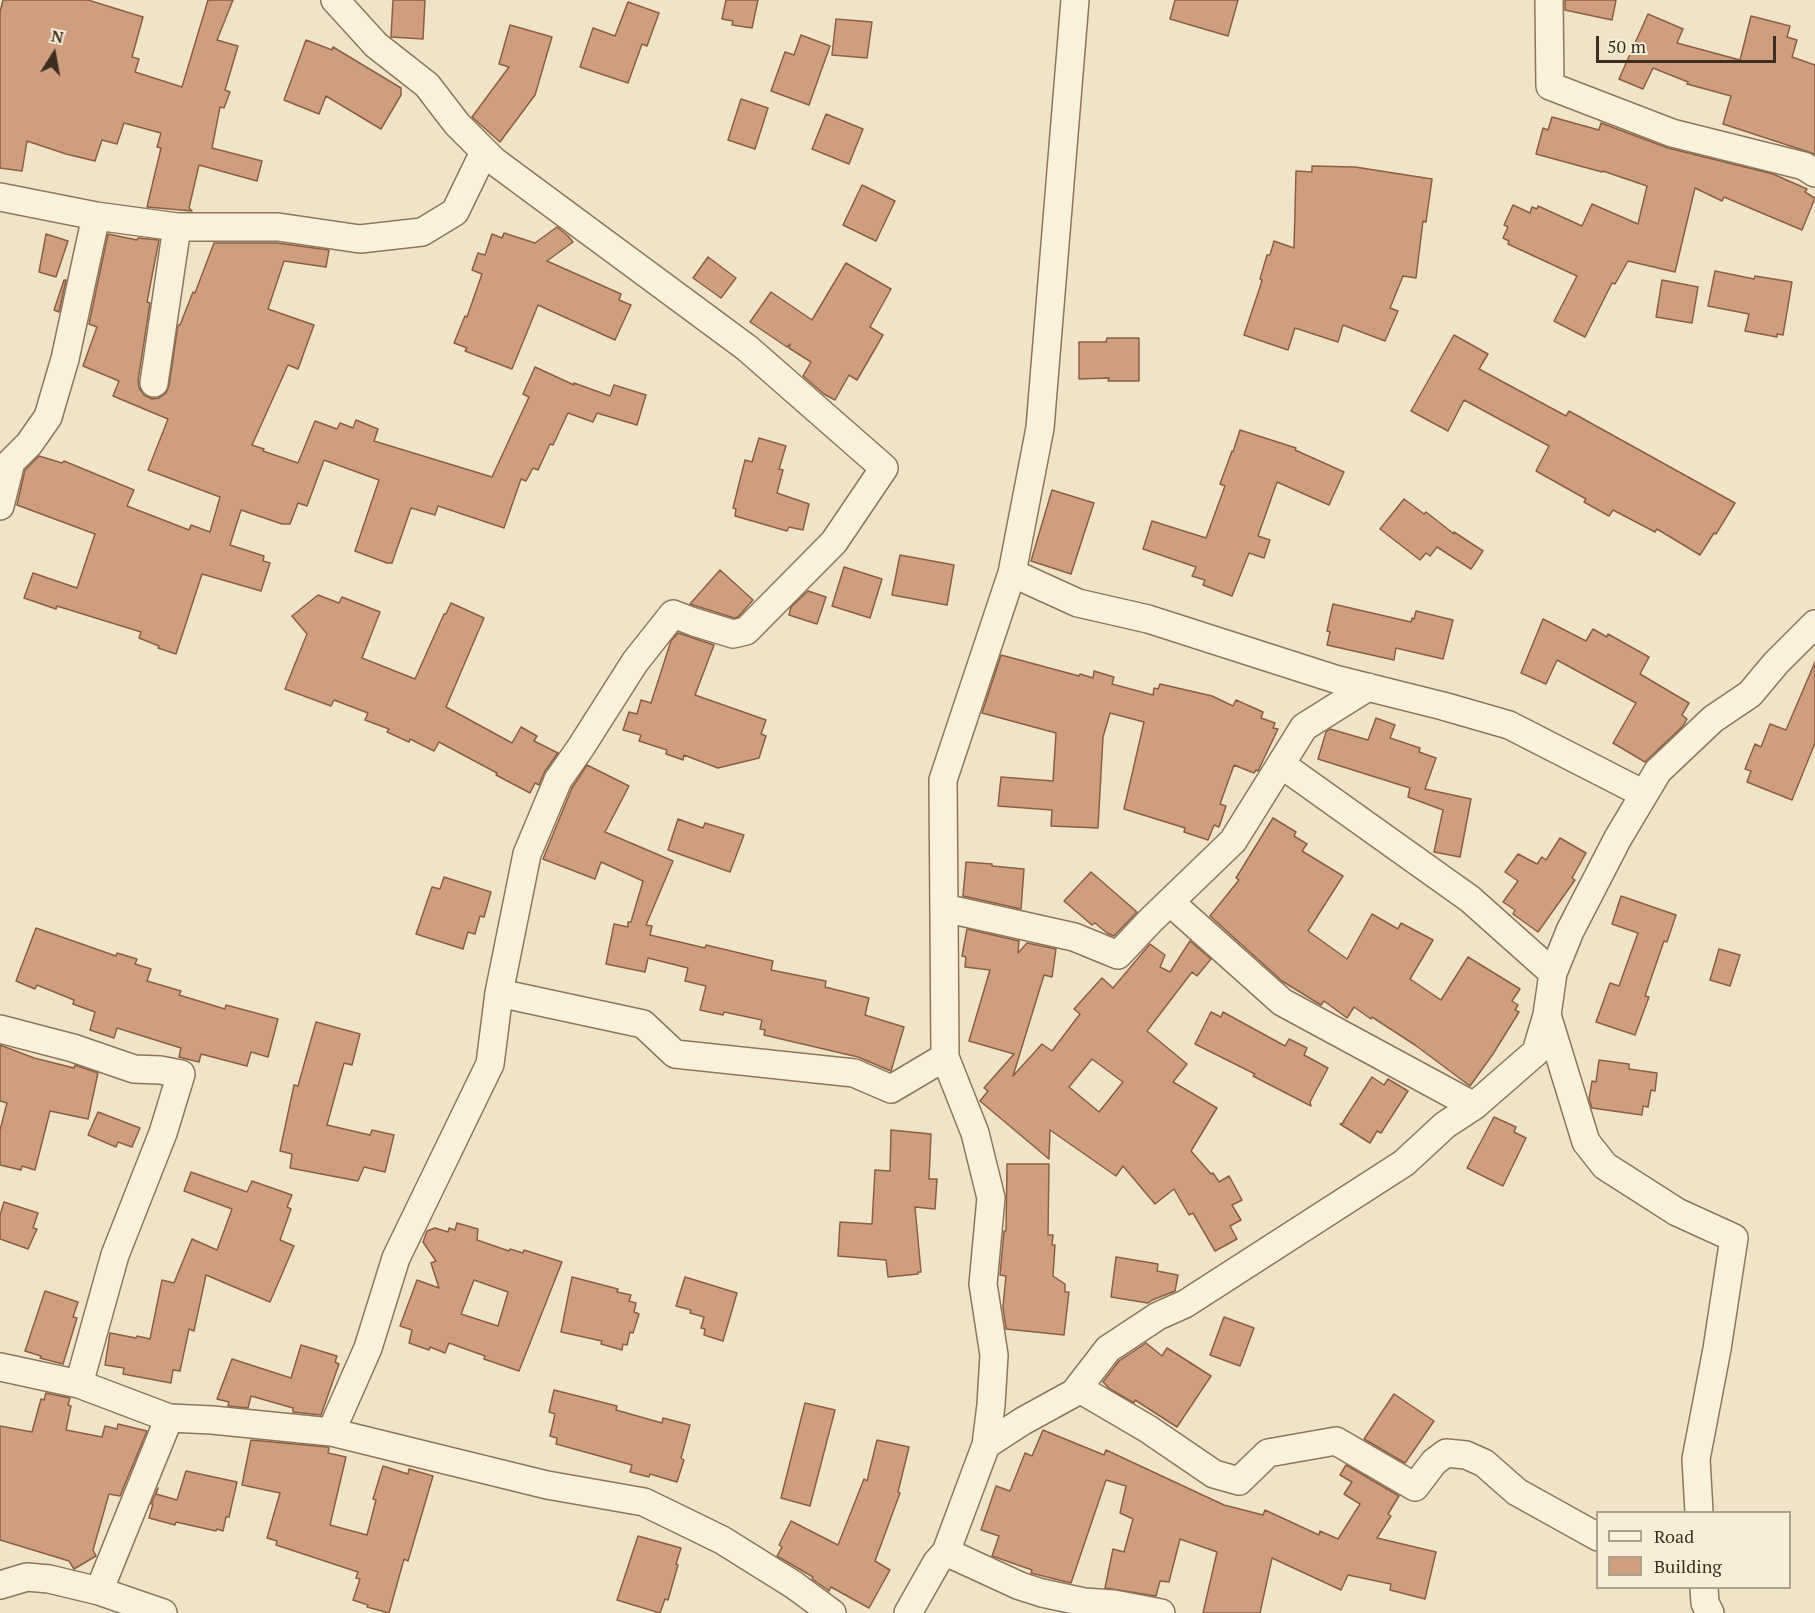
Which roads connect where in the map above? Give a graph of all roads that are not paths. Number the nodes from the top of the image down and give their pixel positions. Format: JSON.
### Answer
{"nodes":[{"id":1,"x":335,"y":0,"type":"edge"},
{"id":2,"x":1075,"y":0,"type":"edge"},
{"id":3,"x":1549,"y":0,"type":"edge"},
{"id":4,"x":484,"y":152,"type":"junction"},
{"id":5,"x":1815,"y":173,"type":"edge"},
{"id":6,"x":0,"y":197,"type":"edge"},
{"id":7,"x":96,"y":216,"type":"junction"},
{"id":8,"x":177,"y":227,"type":"junction"},
{"id":9,"x":154,"y":383,"type":"dead end"},
{"id":10,"x":0,"y":506,"type":"edge"},
{"id":11,"x":1012,"y":573,"type":"junction"},
{"id":12,"x":1815,"y":624,"type":"edge"},
{"id":13,"x":1368,"y":687,"type":"junction"},
{"id":14,"x":1282,"y":765,"type":"junction"},
{"id":15,"x":1644,"y":794,"type":"junction"},
{"id":16,"x":1170,"y":902,"type":"junction"},
{"id":17,"x":944,"y":908,"type":"junction"},
{"id":18,"x":1553,"y":973,"type":"junction"},
{"id":19,"x":499,"y":993,"type":"junction"},
{"id":20,"x":1547,"y":1015,"type":"junction"},
{"id":21,"x":0,"y":1029,"type":"edge"},
{"id":22,"x":945,"y":1057,"type":"junction"},
{"id":23,"x":1474,"y":1106,"type":"junction"},
{"id":24,"x":0,"y":1368,"type":"edge"},
{"id":25,"x":79,"y":1384,"type":"junction"},
{"id":26,"x":1078,"y":1388,"type":"junction"},
{"id":27,"x":169,"y":1418,"type":"junction"},
{"id":28,"x":331,"y":1432,"type":"junction"},
{"id":29,"x":986,"y":1445,"type":"junction"},
{"id":30,"x":1699,"y":1511,"type":"edge"},
{"id":31,"x":1596,"y":1536,"type":"edge"},
{"id":32,"x":946,"y":1552,"type":"junction"},
{"id":33,"x":0,"y":1585,"type":"edge"},
{"id":34,"x":1704,"y":1589,"type":"edge"},
{"id":35,"x":99,"y":1591,"type":"junction"},
{"id":36,"x":163,"y":1613,"type":"edge"},
{"id":37,"x":832,"y":1613,"type":"edge"},
{"id":38,"x":908,"y":1613,"type":"edge"},
{"id":39,"x":1161,"y":1613,"type":"edge"},
{"id":40,"x":1710,"y":1613,"type":"edge"}],
"edges":[{"from":1,"to":4,"type":"street"},
{"from":2,"to":11,"type":"street"},
{"from":3,"to":5,"type":"street"},
{"from":4,"to":8,"type":"street"},
{"from":4,"to":19,"type":"street"},
{"from":6,"to":7,"type":"street"},
{"from":7,"to":8,"type":"street"},
{"from":7,"to":10,"type":"street"},
{"from":8,"to":9,"type":"street"},
{"from":11,"to":13,"type":"street"},
{"from":11,"to":17,"type":"street"},
{"from":12,"to":15,"type":"street"},
{"from":13,"to":14,"type":"street"},
{"from":13,"to":15,"type":"street"},
{"from":14,"to":16,"type":"street"},
{"from":14,"to":18,"type":"street"},
{"from":15,"to":18,"type":"street"},
{"from":16,"to":17,"type":"street"},
{"from":16,"to":23,"type":"street"},
{"from":17,"to":22,"type":"street"},
{"from":18,"to":20,"type":"street"},
{"from":19,"to":22,"type":"street"},
{"from":19,"to":28,"type":"street"},
{"from":20,"to":23,"type":"street"},
{"from":20,"to":30,"type":"street"},
{"from":21,"to":25,"type":"street"},
{"from":22,"to":29,"type":"street"},
{"from":23,"to":26,"type":"street"},
{"from":24,"to":25,"type":"street"},
{"from":25,"to":27,"type":"street"},
{"from":26,"to":29,"type":"street"},
{"from":26,"to":31,"type":"street"},
{"from":27,"to":28,"type":"street"},
{"from":27,"to":35,"type":"street"},
{"from":28,"to":37,"type":"street"},
{"from":29,"to":32,"type":"street"},
{"from":32,"to":38,"type":"street"},
{"from":32,"to":39,"type":"street"},
{"from":33,"to":35,"type":"street"},
{"from":34,"to":40,"type":"street"},
{"from":35,"to":36,"type":"street"}]}
